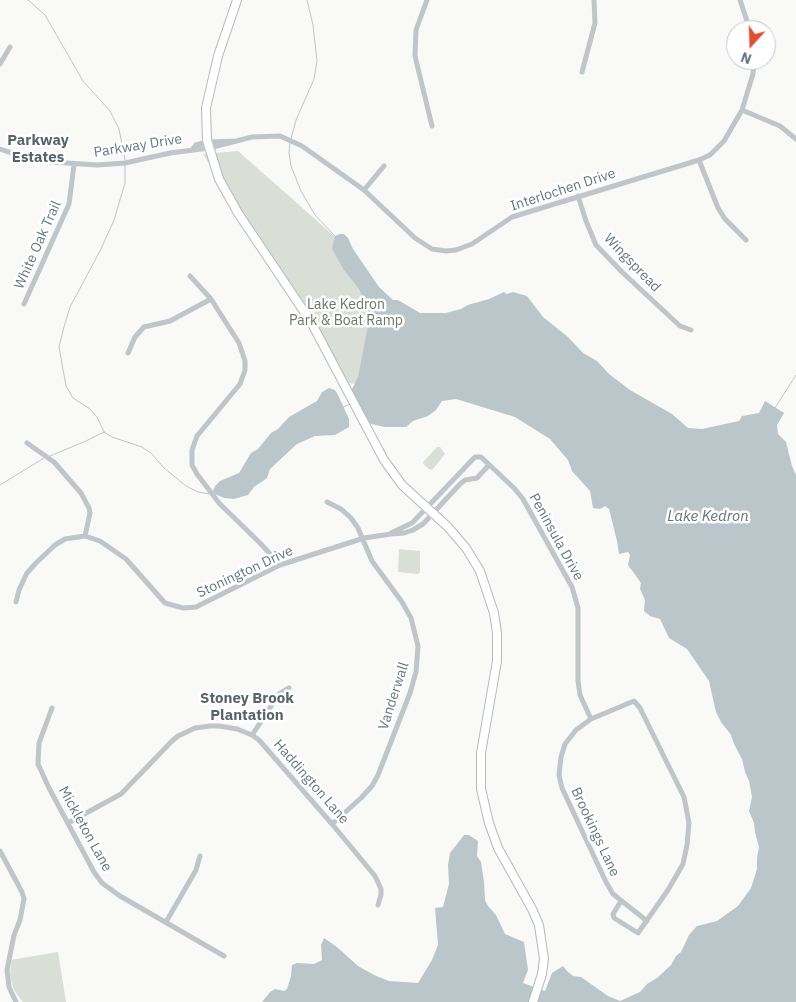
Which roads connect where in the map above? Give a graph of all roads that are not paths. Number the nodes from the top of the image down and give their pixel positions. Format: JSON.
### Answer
{"nodes":[{"id":1,"x":237,"y":0,"type":"edge"},
{"id":2,"x":427,"y":0,"type":"edge"},
{"id":3,"x":594,"y":0,"type":"edge"},
{"id":4,"x":740,"y":0,"type":"edge"},
{"id":5,"x":747,"y":20,"type":"edge"},
{"id":6,"x":10,"y":47,"type":"dead end"},
{"id":7,"x":0,"y":64,"type":"edge"},
{"id":8,"x":753,"y":70,"type":"edge"},
{"id":9,"x":582,"y":72,"type":"dead end"},
{"id":10,"x":742,"y":110,"type":"junction"},
{"id":11,"x":432,"y":126,"type":"dead end"},
{"id":12,"x":796,"y":139,"type":"edge"},
{"id":13,"x":208,"y":145,"type":"junction"},
{"id":14,"x":0,"y":149,"type":"edge"},
{"id":15,"x":699,"y":160,"type":"junction"},
{"id":16,"x":74,"y":165,"type":"junction"},
{"id":17,"x":384,"y":166,"type":"dead end"},
{"id":18,"x":364,"y":190,"type":"junction"},
{"id":19,"x":578,"y":196,"type":"junction"},
{"id":20,"x":746,"y":240,"type":"dead end"},
{"id":21,"x":190,"y":276,"type":"dead end"},
{"id":22,"x":211,"y":299,"type":"junction"},
{"id":23,"x":24,"y":304,"type":"dead end"},
{"id":24,"x":691,"y":330,"type":"dead end"},
{"id":25,"x":128,"y":352,"type":"dead end"},
{"id":26,"x":27,"y":443,"type":"dead end"},
{"id":27,"x":489,"y":465,"type":"junction"},
{"id":28,"x":458,"y":476,"type":"junction"},
{"id":29,"x":464,"y":482,"type":"junction"},
{"id":30,"x":327,"y":502,"type":"dead end"},
{"id":31,"x":430,"y":511,"type":"junction"},
{"id":32,"x":85,"y":536,"type":"junction"},
{"id":33,"x":364,"y":538,"type":"junction"},
{"id":34,"x":280,"y":565,"type":"junction"},
{"id":35,"x":16,"y":602,"type":"dead end"},
{"id":36,"x":289,"y":688,"type":"dead end"},
{"id":37,"x":52,"y":708,"type":"dead end"},
{"id":38,"x":592,"y":719,"type":"junction"},
{"id":39,"x":252,"y":735,"type":"junction"},
{"id":40,"x":68,"y":823,"type":"junction"},
{"id":41,"x":332,"y":824,"type":"junction"},
{"id":42,"x":0,"y":851,"type":"edge"},
{"id":43,"x":200,"y":856,"type":"dead end"},
{"id":44,"x":621,"y":901,"type":"junction"},
{"id":45,"x":378,"y":905,"type":"dead end"},
{"id":46,"x":646,"y":921,"type":"junction"},
{"id":47,"x":166,"y":922,"type":"junction"},
{"id":48,"x":224,"y":956,"type":"dead end"},
{"id":49,"x":0,"y":970,"type":"edge"},
{"id":50,"x":7,"y":970,"type":"junction"},
{"id":51,"x":16,"y":1002,"type":"edge"},
{"id":52,"x":533,"y":1002,"type":"edge"}],
"edges":[{"from":1,"to":13,"type":"street"},
{"from":2,"to":11,"type":"street"},
{"from":3,"to":9,"type":"street"},
{"from":4,"to":5,"type":"street"},
{"from":6,"to":7,"type":"street"},
{"from":8,"to":10,"type":"street","name":"Interlochen Drive"},
{"from":10,"to":12,"type":"street"},
{"from":10,"to":15,"type":"street","name":"Interlochen Drive"},
{"from":13,"to":16,"type":"street","name":"Parkway Drive"},
{"from":13,"to":18,"type":"street","name":"Interlochen Drive"},
{"from":13,"to":31,"type":"street"},
{"from":14,"to":16,"type":"street","name":"Parkway Drive"},
{"from":15,"to":19,"type":"street","name":"Interlochen Drive"},
{"from":15,"to":20,"type":"street"},
{"from":16,"to":23,"type":"street","name":"White Oak Trail"},
{"from":17,"to":18,"type":"street"},
{"from":18,"to":19,"type":"street","name":"Interlochen Drive"},
{"from":19,"to":24,"type":"street","name":"Wingspread"},
{"from":21,"to":22,"type":"street"},
{"from":22,"to":25,"type":"street"},
{"from":22,"to":34,"type":"street"},
{"from":26,"to":32,"type":"street"},
{"from":27,"to":28,"type":"street"},
{"from":27,"to":29,"type":"street"},
{"from":27,"to":38,"type":"street","name":"Peninsula Drive"},
{"from":28,"to":29,"type":"street"},
{"from":28,"to":31,"type":"street"},
{"from":29,"to":31,"type":"street"},
{"from":30,"to":33,"type":"street","name":"Vanderwall"},
{"from":31,"to":33,"type":"street","name":"Stonington Drive"},
{"from":31,"to":52,"type":"street"},
{"from":32,"to":34,"type":"street","name":"Stonington Drive"},
{"from":32,"to":35,"type":"street"},
{"from":33,"to":34,"type":"street","name":"Stonington Drive"},
{"from":33,"to":41,"type":"street","name":"Vanderwall"},
{"from":36,"to":39,"type":"street"},
{"from":37,"to":40,"type":"street","name":"Mickleton Lane"},
{"from":38,"to":44,"type":"street","name":"Brookings Lane"},
{"from":38,"to":46,"type":"street","name":"Brookings Lane"},
{"from":39,"to":40,"type":"street","name":"Haddington Lane"},
{"from":39,"to":41,"type":"street","name":"Haddington Lane"},
{"from":40,"to":47,"type":"street","name":"Mickleton Lane"},
{"from":41,"to":45,"type":"street","name":"Haddington Lane"},
{"from":42,"to":50,"type":"street"},
{"from":43,"to":47,"type":"street"},
{"from":44,"to":46,"type":"street","name":"Brookings Lane"},
{"from":44,"to":46,"type":"street"},
{"from":47,"to":48,"type":"street","name":"Mickleton Lane"},
{"from":49,"to":50,"type":"street"},
{"from":50,"to":51,"type":"street"}]}
